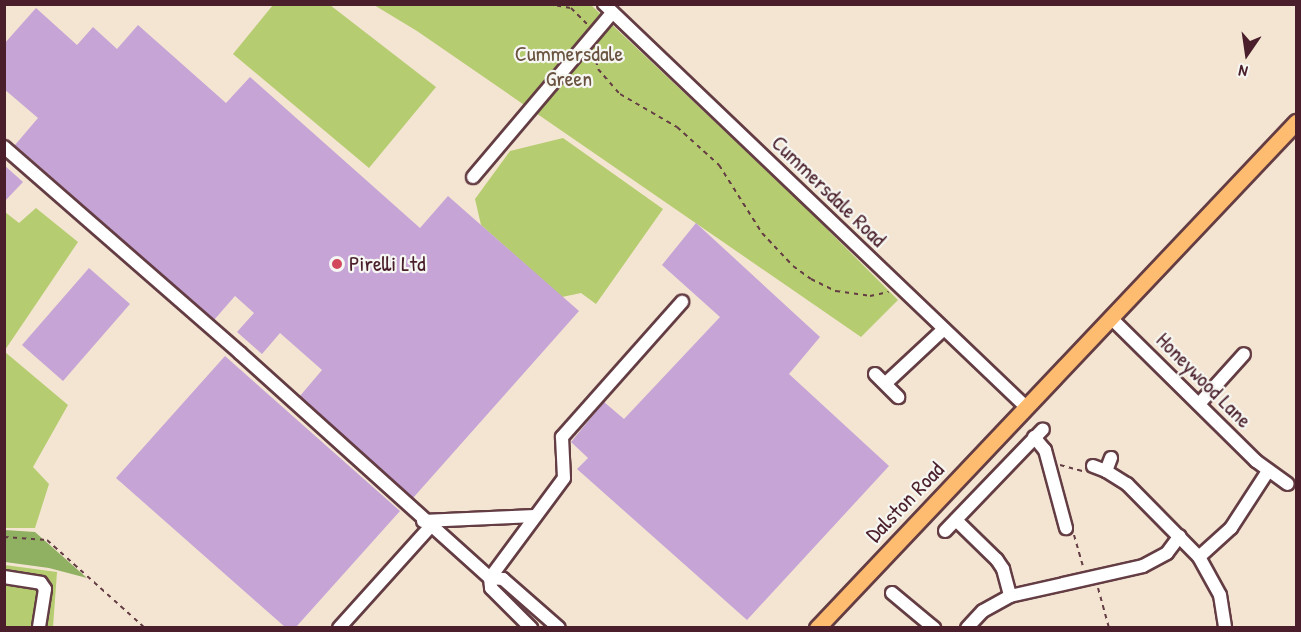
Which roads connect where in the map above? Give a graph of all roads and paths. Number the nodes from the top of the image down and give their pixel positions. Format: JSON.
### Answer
{"nodes":[{"id":1,"x":548,"y":4,"type":"edge"},
{"id":2,"x":608,"y":9,"type":"edge"},
{"id":3,"x":591,"y":38,"type":"junction"},
{"id":4,"x":1296,"y":122,"type":"edge"},
{"id":5,"x":4,"y":147,"type":"edge"},
{"id":6,"x":473,"y":177,"type":"dead end"},
{"id":7,"x":899,"y":286,"type":"junction"},
{"id":8,"x":682,"y":302,"type":"dead end"},
{"id":9,"x":1111,"y":318,"type":"junction"},
{"id":10,"x":944,"y":329,"type":"junction"},
{"id":11,"x":1244,"y":354,"type":"dead end"},
{"id":12,"x":875,"y":374,"type":"dead end"},
{"id":13,"x":886,"y":383,"type":"junction"},
{"id":14,"x":898,"y":397,"type":"dead end"},
{"id":15,"x":1199,"y":404,"type":"junction"},
{"id":16,"x":1027,"y":408,"type":"junction"},
{"id":17,"x":1111,"y":458,"type":"dead end"},
{"id":18,"x":1057,"y":464,"type":"dead end"},
{"id":19,"x":1093,"y":466,"type":"joint"},
{"id":20,"x":1106,"y":471,"type":"junction"},
{"id":21,"x":1268,"y":471,"type":"junction"},
{"id":22,"x":1288,"y":484,"type":"dead end"},
{"id":23,"x":536,"y":516,"type":"junction"},
{"id":24,"x":956,"y":520,"type":"junction"},
{"id":25,"x":427,"y":524,"type":"junction"},
{"id":26,"x":1066,"y":528,"type":"dead end"},
{"id":27,"x":945,"y":531,"type":"dead end"},
{"id":28,"x":1180,"y":536,"type":"junction"},
{"id":29,"x":4,"y":537,"type":"edge"},
{"id":30,"x":1199,"y":557,"type":"junction"},
{"id":31,"x":4,"y":578,"type":"edge"},
{"id":32,"x":490,"y":578,"type":"junction"},
{"id":33,"x":892,"y":593,"type":"dead end"},
{"id":34,"x":1010,"y":596,"type":"junction"},
{"id":35,"x":39,"y":627,"type":"edge"},
{"id":36,"x":145,"y":627,"type":"edge"},
{"id":37,"x":339,"y":627,"type":"edge"},
{"id":38,"x":531,"y":627,"type":"edge"},
{"id":39,"x":559,"y":627,"type":"edge"},
{"id":40,"x":817,"y":627,"type":"edge"},
{"id":41,"x":934,"y":627,"type":"edge"},
{"id":42,"x":967,"y":627,"type":"edge"},
{"id":43,"x":1225,"y":627,"type":"edge"}],
"edges":[{"from":1,"to":3,"type":"path"},
{"from":2,"to":3,"type":"street"},
{"from":2,"to":7,"type":"street","name":"Cummersdale Road"},
{"from":3,"to":6,"type":"street"},
{"from":3,"to":7,"type":"path"},
{"from":4,"to":9,"type":"main road","name":"Dalston Road"},
{"from":5,"to":25,"type":"street"},
{"from":7,"to":10,"type":"street","name":"Cummersdale Road"},
{"from":8,"to":23,"type":"street"},
{"from":9,"to":15,"type":"street","name":"Honeywood Lane"},
{"from":9,"to":16,"type":"main road","name":"Dalston Road"},
{"from":10,"to":13,"type":"street"},
{"from":10,"to":16,"type":"street","name":"Cummersdale Road"},
{"from":11,"to":15,"type":"street"},
{"from":12,"to":13,"type":"street"},
{"from":13,"to":14,"type":"street"},
{"from":15,"to":21,"type":"street","name":"Honeywood Lane"},
{"from":16,"to":40,"type":"main road","name":"Dalston Road"},
{"from":17,"to":20,"type":"street"},
{"from":18,"to":19,"type":"path"},
{"from":19,"to":20,"type":"street"},
{"from":20,"to":28,"type":"street"},
{"from":21,"to":22,"type":"street","name":"Honeywood Lane"},
{"from":21,"to":30,"type":"street"},
{"from":23,"to":25,"type":"street"},
{"from":23,"to":32,"type":"street"},
{"from":24,"to":26,"type":"street"},
{"from":24,"to":27,"type":"street"},
{"from":24,"to":34,"type":"street"},
{"from":25,"to":32,"type":"street"},
{"from":25,"to":37,"type":"street"},
{"from":28,"to":30,"type":"street"},
{"from":28,"to":34,"type":"street"},
{"from":29,"to":36,"type":"path"},
{"from":30,"to":43,"type":"street"},
{"from":31,"to":35,"type":"street"},
{"from":32,"to":38,"type":"street"},
{"from":32,"to":39,"type":"street"},
{"from":33,"to":41,"type":"street"},
{"from":34,"to":42,"type":"street"}]}
